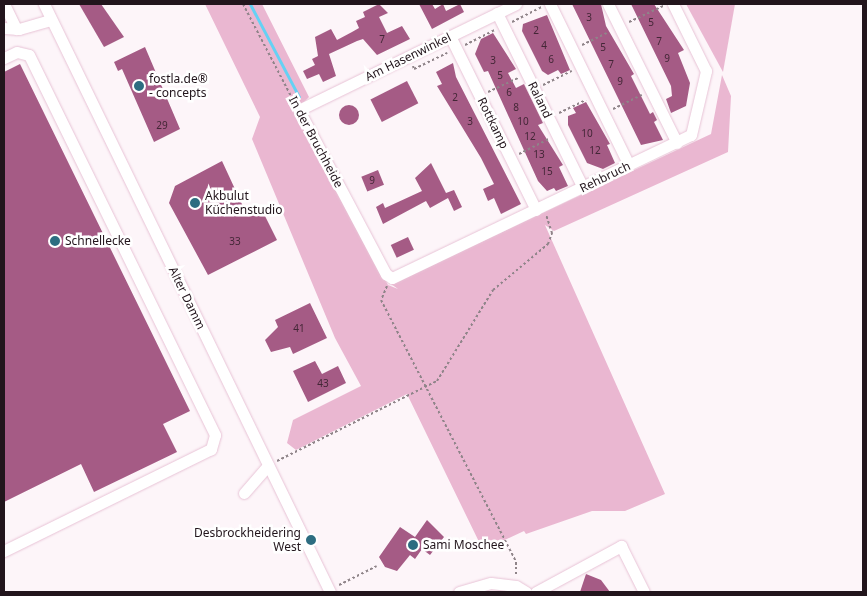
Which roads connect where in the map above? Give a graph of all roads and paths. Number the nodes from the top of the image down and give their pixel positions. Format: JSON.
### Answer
{"nodes":[{"id":1,"x":4,"y":4,"type":"edge"},
{"id":2,"x":44,"y":4,"type":"edge"},
{"id":3,"x":243,"y":4,"type":"edge"},
{"id":4,"x":516,"y":4,"type":"edge"},
{"id":5,"x":549,"y":4,"type":"edge"},
{"id":6,"x":608,"y":4,"type":"edge"},
{"id":7,"x":673,"y":4,"type":"edge"},
{"id":8,"x":497,"y":13,"type":"junction"},
{"id":9,"x":51,"y":20,"type":"junction"},
{"id":10,"x":504,"y":26,"type":"junction"},
{"id":11,"x":4,"y":28,"type":"edge"},
{"id":12,"x":16,"y":29,"type":"junction"},
{"id":13,"x":450,"y":36,"type":"junction"},
{"id":14,"x":456,"y":49,"type":"junction"},
{"id":15,"x":408,"y":57,"type":"junction"},
{"id":16,"x":4,"y":58,"type":"edge"},
{"id":17,"x":581,"y":66,"type":"junction"},
{"id":18,"x":527,"y":74,"type":"junction"},
{"id":19,"x":535,"y":90,"type":"junction"},
{"id":20,"x":651,"y":90,"type":"junction"},
{"id":21,"x":595,"y":95,"type":"junction"},
{"id":22,"x":480,"y":96,"type":"junction"},
{"id":23,"x":299,"y":110,"type":"junction"},
{"id":24,"x":604,"y":113,"type":"junction"},
{"id":25,"x":549,"y":119,"type":"junction"},
{"id":26,"x":557,"y":134,"type":"junction"},
{"id":27,"x":677,"y":143,"type":"junction"},
{"id":28,"x":510,"y":158,"type":"junction"},
{"id":29,"x":629,"y":165,"type":"junction"},
{"id":30,"x":582,"y":188,"type":"junction"},
{"id":31,"x":539,"y":209,"type":"junction"},
{"id":32,"x":392,"y":278,"type":"junction"},
{"id":33,"x":426,"y":388,"type":"junction"},
{"id":34,"x":268,"y":465,"type":"junction"},
{"id":35,"x":244,"y":493,"type":"dead end"},
{"id":36,"x":4,"y":551,"type":"edge"},
{"id":37,"x":377,"y":566,"type":"dead end"},
{"id":38,"x":516,"y":586,"type":"junction"},
{"id":39,"x":330,"y":591,"type":"edge"},
{"id":40,"x":459,"y":592,"type":"edge"},
{"id":41,"x":526,"y":592,"type":"edge"},
{"id":42,"x":536,"y":592,"type":"edge"},
{"id":43,"x":644,"y":592,"type":"edge"}],
"edges":[{"from":1,"to":12,"type":"street"},
{"from":2,"to":9,"type":"street","name":"Alter Damm"},
{"from":3,"to":23,"type":"path","name":"In der Bruchheide"},
{"from":4,"to":8,"type":"street","name":"Am Hasenwinkel"},
{"from":5,"to":10,"type":"path"},
{"from":5,"to":17,"type":"street"},
{"from":6,"to":20,"type":"street"},
{"from":7,"to":27,"type":"street","name":"Rehbruch"},
{"from":8,"to":10,"type":"street","name":"Raland"},
{"from":8,"to":13,"type":"street","name":"Am Hasenwinkel"},
{"from":9,"to":12,"type":"street"},
{"from":9,"to":34,"type":"street","name":"Alter Damm"},
{"from":10,"to":14,"type":"path"},
{"from":10,"to":18,"type":"street","name":"Raland"},
{"from":11,"to":12,"type":"street"},
{"from":13,"to":14,"type":"street","name":"Rottkamp"},
{"from":13,"to":15,"type":"street","name":"Am Hasenwinkel"},
{"from":14,"to":15,"type":"path"},
{"from":14,"to":22,"type":"street","name":"Rottkamp"},
{"from":15,"to":23,"type":"street","name":"Am Hasenwinkel"},
{"from":16,"to":36,"type":"street"},
{"from":17,"to":19,"type":"path"},
{"from":17,"to":21,"type":"street"},
{"from":18,"to":19,"type":"street","name":"Raland"},
{"from":18,"to":22,"type":"path"},
{"from":19,"to":25,"type":"street","name":"Raland"},
{"from":20,"to":24,"type":"path"},
{"from":20,"to":27,"type":"street"},
{"from":21,"to":24,"type":"street"},
{"from":21,"to":25,"type":"path"},
{"from":22,"to":28,"type":"street","name":"Rottkamp"},
{"from":23,"to":32,"type":"street","name":"In der Bruchheide"},
{"from":24,"to":29,"type":"street"},
{"from":25,"to":26,"type":"street","name":"Raland"},
{"from":26,"to":28,"type":"path"},
{"from":26,"to":30,"type":"street","name":"Raland"},
{"from":27,"to":29,"type":"street","name":"Rehbruch"},
{"from":28,"to":31,"type":"street","name":"Rottkamp"},
{"from":29,"to":30,"type":"street","name":"Rehbruch"},
{"from":30,"to":31,"type":"street","name":"Rehbruch"},
{"from":31,"to":32,"type":"street","name":"Rehbruch"},
{"from":31,"to":33,"type":"path"},
{"from":32,"to":33,"type":"path"},
{"from":33,"to":34,"type":"path"},
{"from":33,"to":38,"type":"path"},
{"from":34,"to":35,"type":"street"},
{"from":34,"to":39,"type":"street","name":"Alter Damm"},
{"from":37,"to":39,"type":"path"},
{"from":38,"to":40,"type":"street"},
{"from":38,"to":41,"type":"street"},
{"from":42,"to":43,"type":"street"}]}
